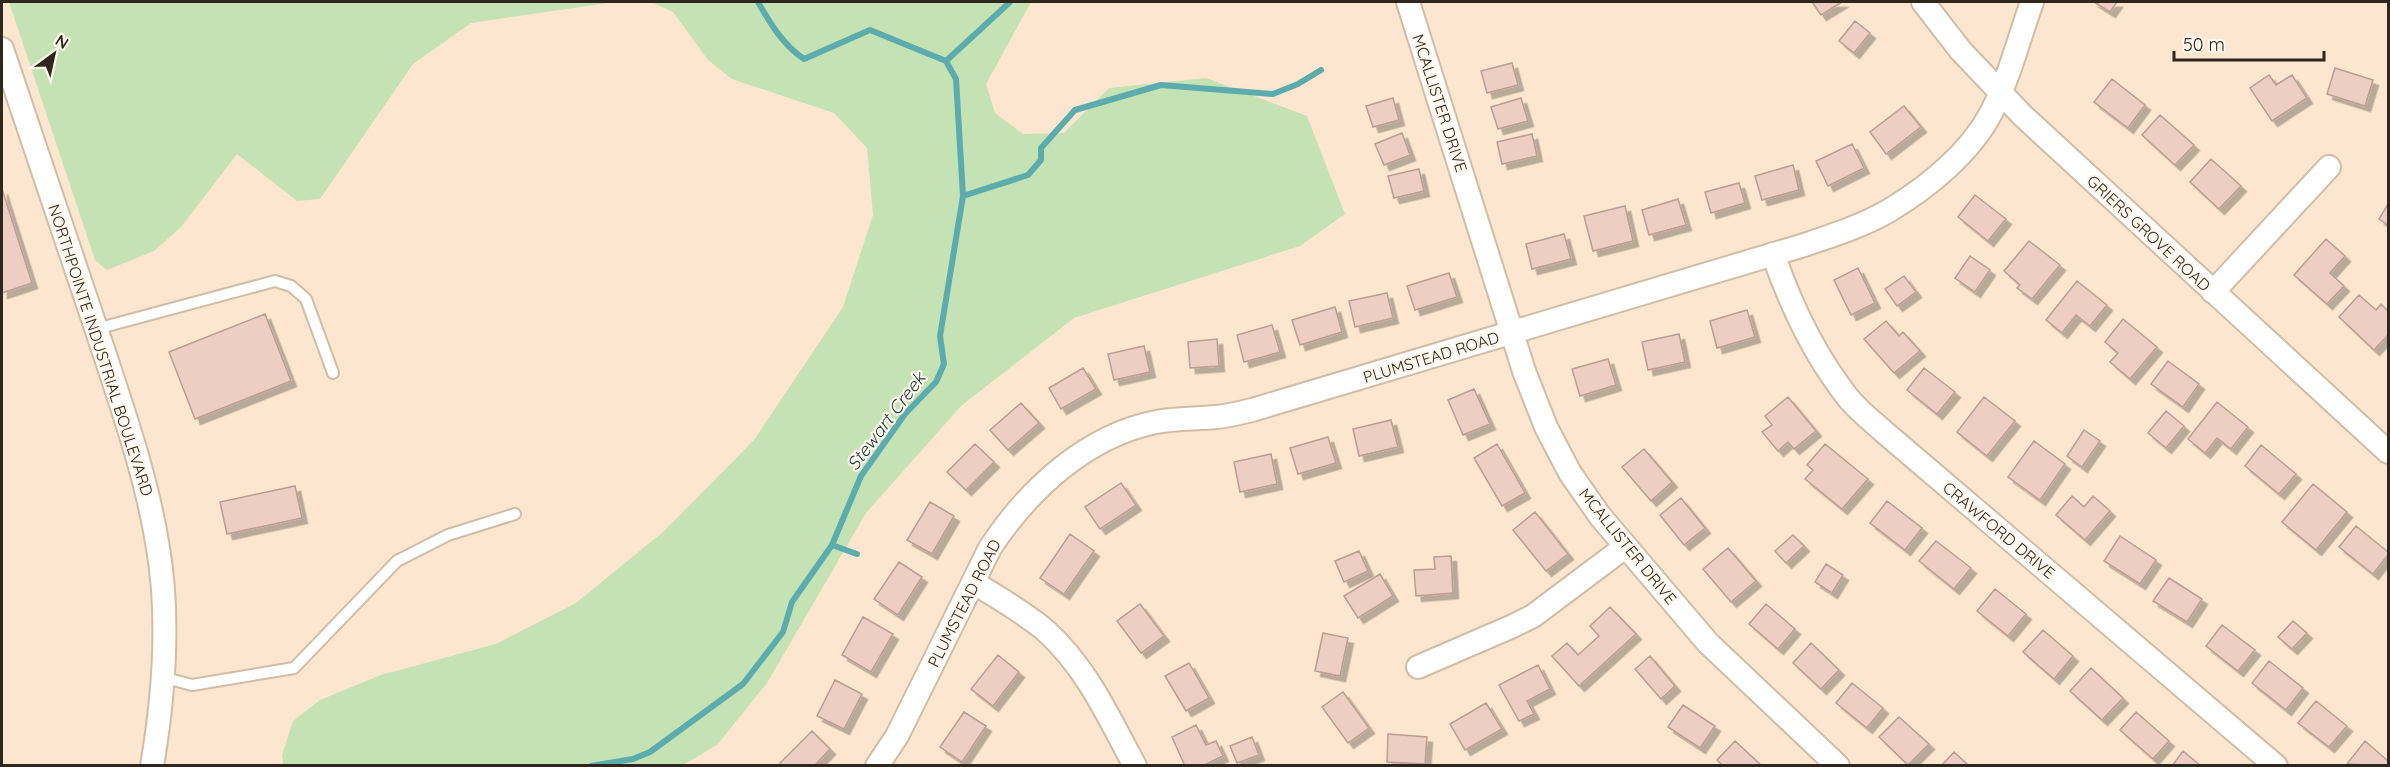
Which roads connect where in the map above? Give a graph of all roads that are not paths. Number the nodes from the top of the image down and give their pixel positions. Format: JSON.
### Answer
{"nodes":[{"id":1,"x":1408,"y":2,"type":"edge"},
{"id":2,"x":1923,"y":2,"type":"edge"},
{"id":3,"x":2031,"y":2,"type":"edge"},
{"id":4,"x":2,"y":49,"type":"edge"},
{"id":5,"x":2000,"y":92,"type":"junction"},
{"id":6,"x":2329,"y":167,"type":"dead end"},
{"id":7,"x":1773,"y":254,"type":"junction"},
{"id":8,"x":2213,"y":292,"type":"junction"},
{"id":9,"x":96,"y":329,"type":"junction"},
{"id":10,"x":1511,"y":333,"type":"junction"},
{"id":11,"x":333,"y":373,"type":"dead end"},
{"id":12,"x":2388,"y":452,"type":"edge"},
{"id":13,"x":515,"y":514,"type":"dead end"},
{"id":14,"x":1625,"y":548,"type":"junction"},
{"id":15,"x":973,"y":582,"type":"junction"},
{"id":16,"x":1418,"y":667,"type":"dead end"},
{"id":17,"x":162,"y":677,"type":"junction"},
{"id":18,"x":152,"y":765,"type":"edge"},
{"id":19,"x":877,"y":765,"type":"edge"},
{"id":20,"x":1135,"y":765,"type":"edge"},
{"id":21,"x":1838,"y":765,"type":"edge"},
{"id":22,"x":2276,"y":765,"type":"edge"}],
"edges":[{"from":1,"to":10,"type":"street","name":"MCALLISTER DRIVE"},
{"from":2,"to":5,"type":"street","name":"GRIERS GROVE ROAD"},
{"from":3,"to":5,"type":"street","name":"PLUMSTEAD ROAD"},
{"from":4,"to":9,"type":"street","name":"NORTHPOINTE INDUSTRIAL BOULEVARD"},
{"from":5,"to":7,"type":"street","name":"PLUMSTEAD ROAD"},
{"from":5,"to":8,"type":"street","name":"GRIERS GROVE ROAD"},
{"from":6,"to":8,"type":"street"},
{"from":7,"to":10,"type":"street","name":"PLUMSTEAD ROAD"},
{"from":7,"to":22,"type":"street","name":"CRAWFORD DRIVE"},
{"from":8,"to":12,"type":"street","name":"GRIERS GROVE ROAD"},
{"from":9,"to":11,"type":"lane"},
{"from":9,"to":17,"type":"street","name":"NORTHPOINTE INDUSTRIAL BOULEVARD"},
{"from":10,"to":14,"type":"street","name":"MCALLISTER DRIVE"},
{"from":10,"to":15,"type":"street","name":"PLUMSTEAD ROAD"},
{"from":13,"to":17,"type":"lane"},
{"from":14,"to":16,"type":"street"},
{"from":14,"to":21,"type":"street","name":"MCALLISTER DRIVE"},
{"from":15,"to":19,"type":"street","name":"PLUMSTEAD ROAD"},
{"from":15,"to":20,"type":"street"},
{"from":17,"to":18,"type":"street","name":"NORTHPOINTE INDUSTRIAL BOULEVARD"}]}
